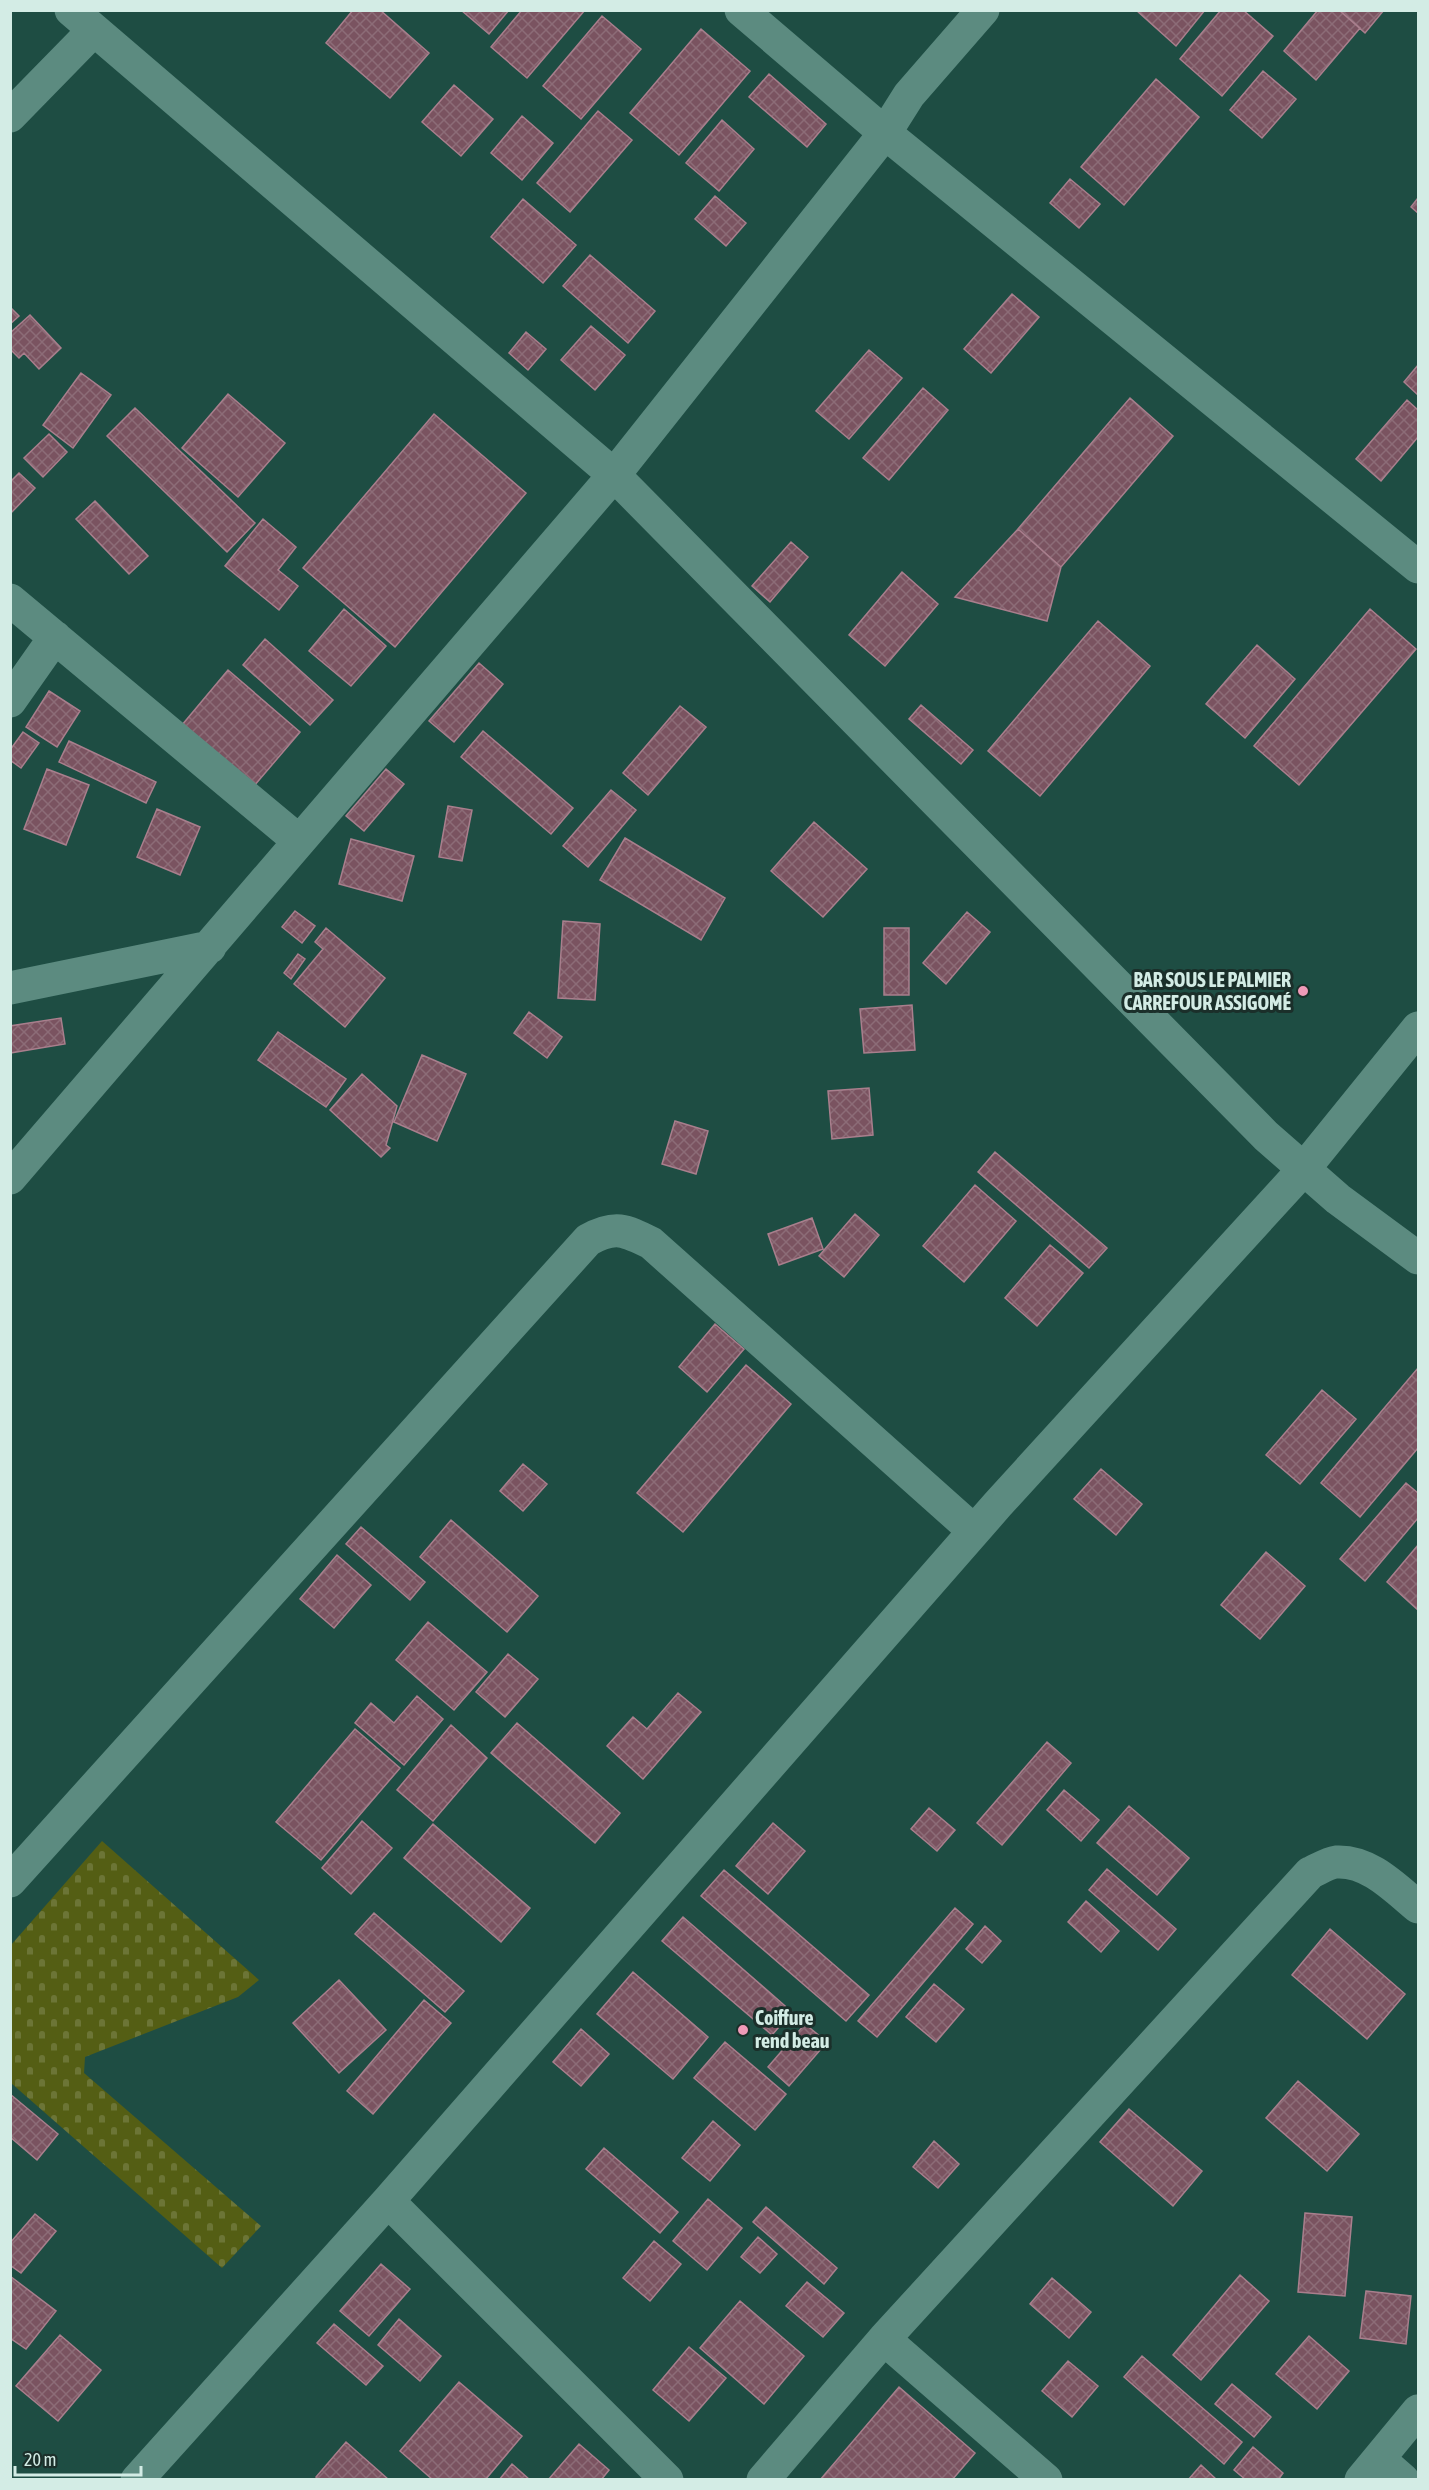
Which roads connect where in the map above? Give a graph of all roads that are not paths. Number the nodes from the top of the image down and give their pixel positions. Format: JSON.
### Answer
{"nodes":[{"id":1,"x":741,"y":10,"type":"edge"},
{"id":2,"x":983,"y":10,"type":"edge"},
{"id":3,"x":83,"y":20,"type":"edge"},
{"id":4,"x":10,"y":116,"type":"edge"},
{"id":5,"x":885,"y":133,"type":"junction"},
{"id":6,"x":614,"y":476,"type":"junction"},
{"id":7,"x":1419,"y":567,"type":"edge"},
{"id":8,"x":10,"y":600,"type":"edge"},
{"id":9,"x":55,"y":637,"type":"junction"},
{"id":10,"x":10,"y":701,"type":"edge"},
{"id":11,"x":299,"y":841,"type":"junction"},
{"id":12,"x":210,"y":947,"type":"junction"},
{"id":13,"x":10,"y":988,"type":"edge"},
{"id":14,"x":1419,"y":1028,"type":"edge"},
{"id":15,"x":1303,"y":1170,"type":"junction"},
{"id":16,"x":10,"y":1178,"type":"edge"},
{"id":17,"x":1419,"y":1258,"type":"edge"},
{"id":18,"x":974,"y":1532,"type":"junction"},
{"id":19,"x":10,"y":1881,"type":"edge"},
{"id":20,"x":1419,"y":1907,"type":"edge"},
{"id":21,"x":388,"y":2201,"type":"junction"},
{"id":22,"x":884,"y":2339,"type":"junction"},
{"id":23,"x":1419,"y":2411,"type":"edge"},
{"id":24,"x":1381,"y":2473,"type":"edge"},
{"id":25,"x":137,"y":2480,"type":"edge"},
{"id":26,"x":667,"y":2480,"type":"edge"},
{"id":27,"x":763,"y":2480,"type":"edge"},
{"id":28,"x":1046,"y":2480,"type":"edge"}],
"edges":[{"from":1,"to":5,"type":"street"},
{"from":2,"to":5,"type":"street"},
{"from":3,"to":4,"type":"street"},
{"from":3,"to":6,"type":"street"},
{"from":5,"to":6,"type":"street"},
{"from":5,"to":7,"type":"street"},
{"from":6,"to":11,"type":"street"},
{"from":6,"to":15,"type":"street"},
{"from":8,"to":9,"type":"street"},
{"from":9,"to":10,"type":"street"},
{"from":9,"to":11,"type":"street"},
{"from":11,"to":12,"type":"street"},
{"from":12,"to":13,"type":"street"},
{"from":12,"to":16,"type":"street"},
{"from":14,"to":15,"type":"street"},
{"from":15,"to":17,"type":"street"},
{"from":15,"to":18,"type":"street"},
{"from":18,"to":19,"type":"street"},
{"from":18,"to":21,"type":"street"},
{"from":20,"to":22,"type":"street"},
{"from":21,"to":25,"type":"street"},
{"from":21,"to":26,"type":"street"},
{"from":22,"to":27,"type":"street"},
{"from":22,"to":28,"type":"street"},
{"from":23,"to":24,"type":"street"}]}
